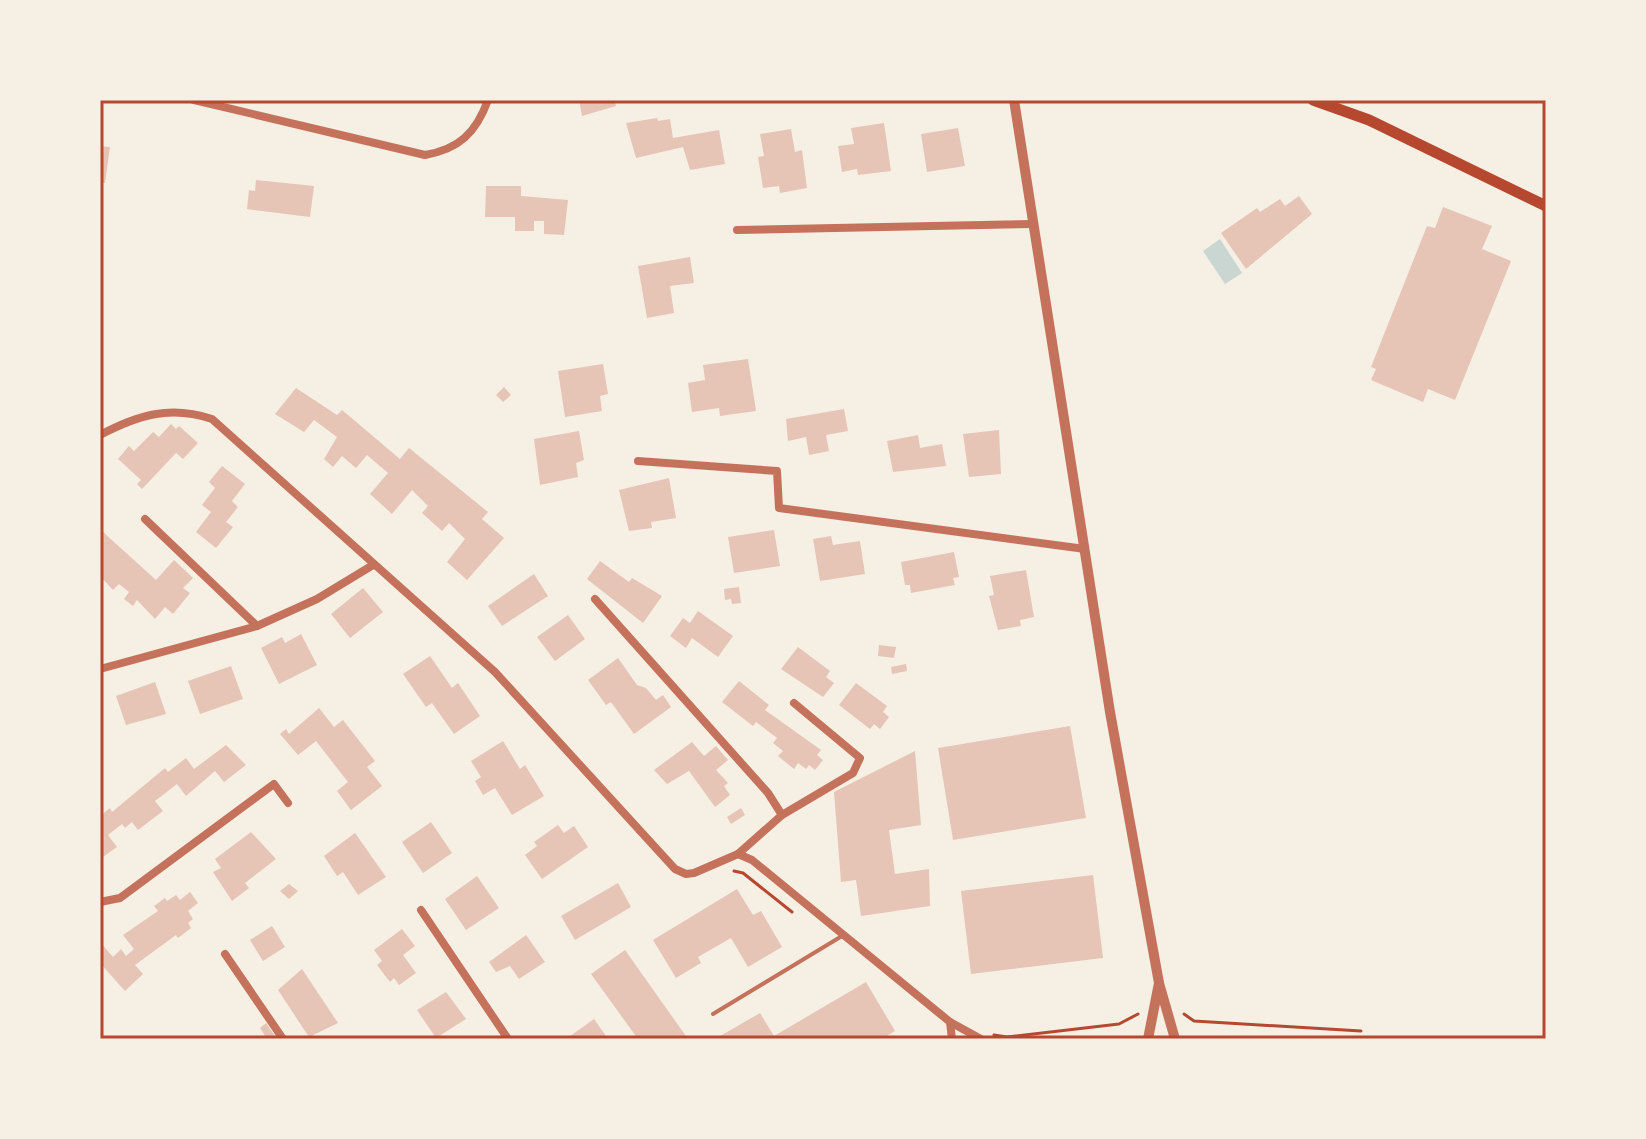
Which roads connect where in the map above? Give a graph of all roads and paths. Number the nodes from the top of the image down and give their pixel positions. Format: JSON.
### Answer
{"nodes":[{"id":1,"x":194,"y":100,"type":"edge"},
{"id":2,"x":488,"y":100,"type":"edge"},
{"id":3,"x":1014,"y":100,"type":"edge"},
{"id":4,"x":1313,"y":100,"type":"edge"},
{"id":5,"x":1546,"y":206,"type":"edge"},
{"id":6,"x":1034,"y":224,"type":"junction"},
{"id":7,"x":737,"y":230,"type":"dead end"},
{"id":8,"x":100,"y":435,"type":"edge"},
{"id":9,"x":638,"y":461,"type":"dead end"},
{"id":10,"x":145,"y":519,"type":"dead end"},
{"id":11,"x":1085,"y":549,"type":"junction"},
{"id":12,"x":373,"y":565,"type":"junction"},
{"id":13,"x":595,"y":599,"type":"dead end"},
{"id":14,"x":257,"y":626,"type":"junction"},
{"id":15,"x":100,"y":669,"type":"edge"},
{"id":16,"x":794,"y":703,"type":"dead end"},
{"id":17,"x":288,"y":803,"type":"dead end"},
{"id":18,"x":782,"y":815,"type":"junction"},
{"id":19,"x":738,"y":854,"type":"junction"},
{"id":20,"x":731,"y":872,"type":"dead end"},
{"id":21,"x":100,"y":902,"type":"edge"},
{"id":22,"x":421,"y":910,"type":"dead end"},
{"id":23,"x":799,"y":917,"type":"dead end"},
{"id":24,"x":842,"y":936,"type":"junction"},
{"id":25,"x":225,"y":954,"type":"dead end"},
{"id":26,"x":1159,"y":983,"type":"junction"},
{"id":27,"x":1178,"y":1013,"type":"dead end"},
{"id":28,"x":713,"y":1014,"type":"dead end"},
{"id":29,"x":1142,"y":1014,"type":"dead end"},
{"id":30,"x":950,"y":1022,"type":"junction"},
{"id":31,"x":1361,"y":1031,"type":"dead end"},
{"id":32,"x":984,"y":1036,"type":"edge"},
{"id":33,"x":283,"y":1039,"type":"edge"},
{"id":34,"x":508,"y":1039,"type":"edge"},
{"id":35,"x":952,"y":1039,"type":"edge"},
{"id":36,"x":1148,"y":1039,"type":"edge"},
{"id":37,"x":1175,"y":1039,"type":"edge"}],
"edges":[{"from":1,"to":2,"type":"street"},
{"from":3,"to":6,"type":"street"},
{"from":4,"to":5,"type":"main road"},
{"from":6,"to":7,"type":"street"},
{"from":6,"to":11,"type":"street"},
{"from":8,"to":12,"type":"street"},
{"from":9,"to":11,"type":"street"},
{"from":10,"to":14,"type":"street"},
{"from":11,"to":26,"type":"street"},
{"from":12,"to":14,"type":"street"},
{"from":12,"to":19,"type":"street"},
{"from":13,"to":18,"type":"street"},
{"from":14,"to":15,"type":"street"},
{"from":16,"to":18,"type":"street"},
{"from":17,"to":21,"type":"street"},
{"from":18,"to":19,"type":"street"},
{"from":19,"to":24,"type":"street"},
{"from":20,"to":23,"type":"path"},
{"from":22,"to":34,"type":"street"},
{"from":24,"to":28,"type":"lane"},
{"from":24,"to":30,"type":"street"},
{"from":25,"to":33,"type":"street"},
{"from":26,"to":36,"type":"street"},
{"from":26,"to":37,"type":"street"},
{"from":27,"to":31,"type":"path"},
{"from":29,"to":32,"type":"path"},
{"from":30,"to":32,"type":"street"},
{"from":30,"to":35,"type":"street"}]}
